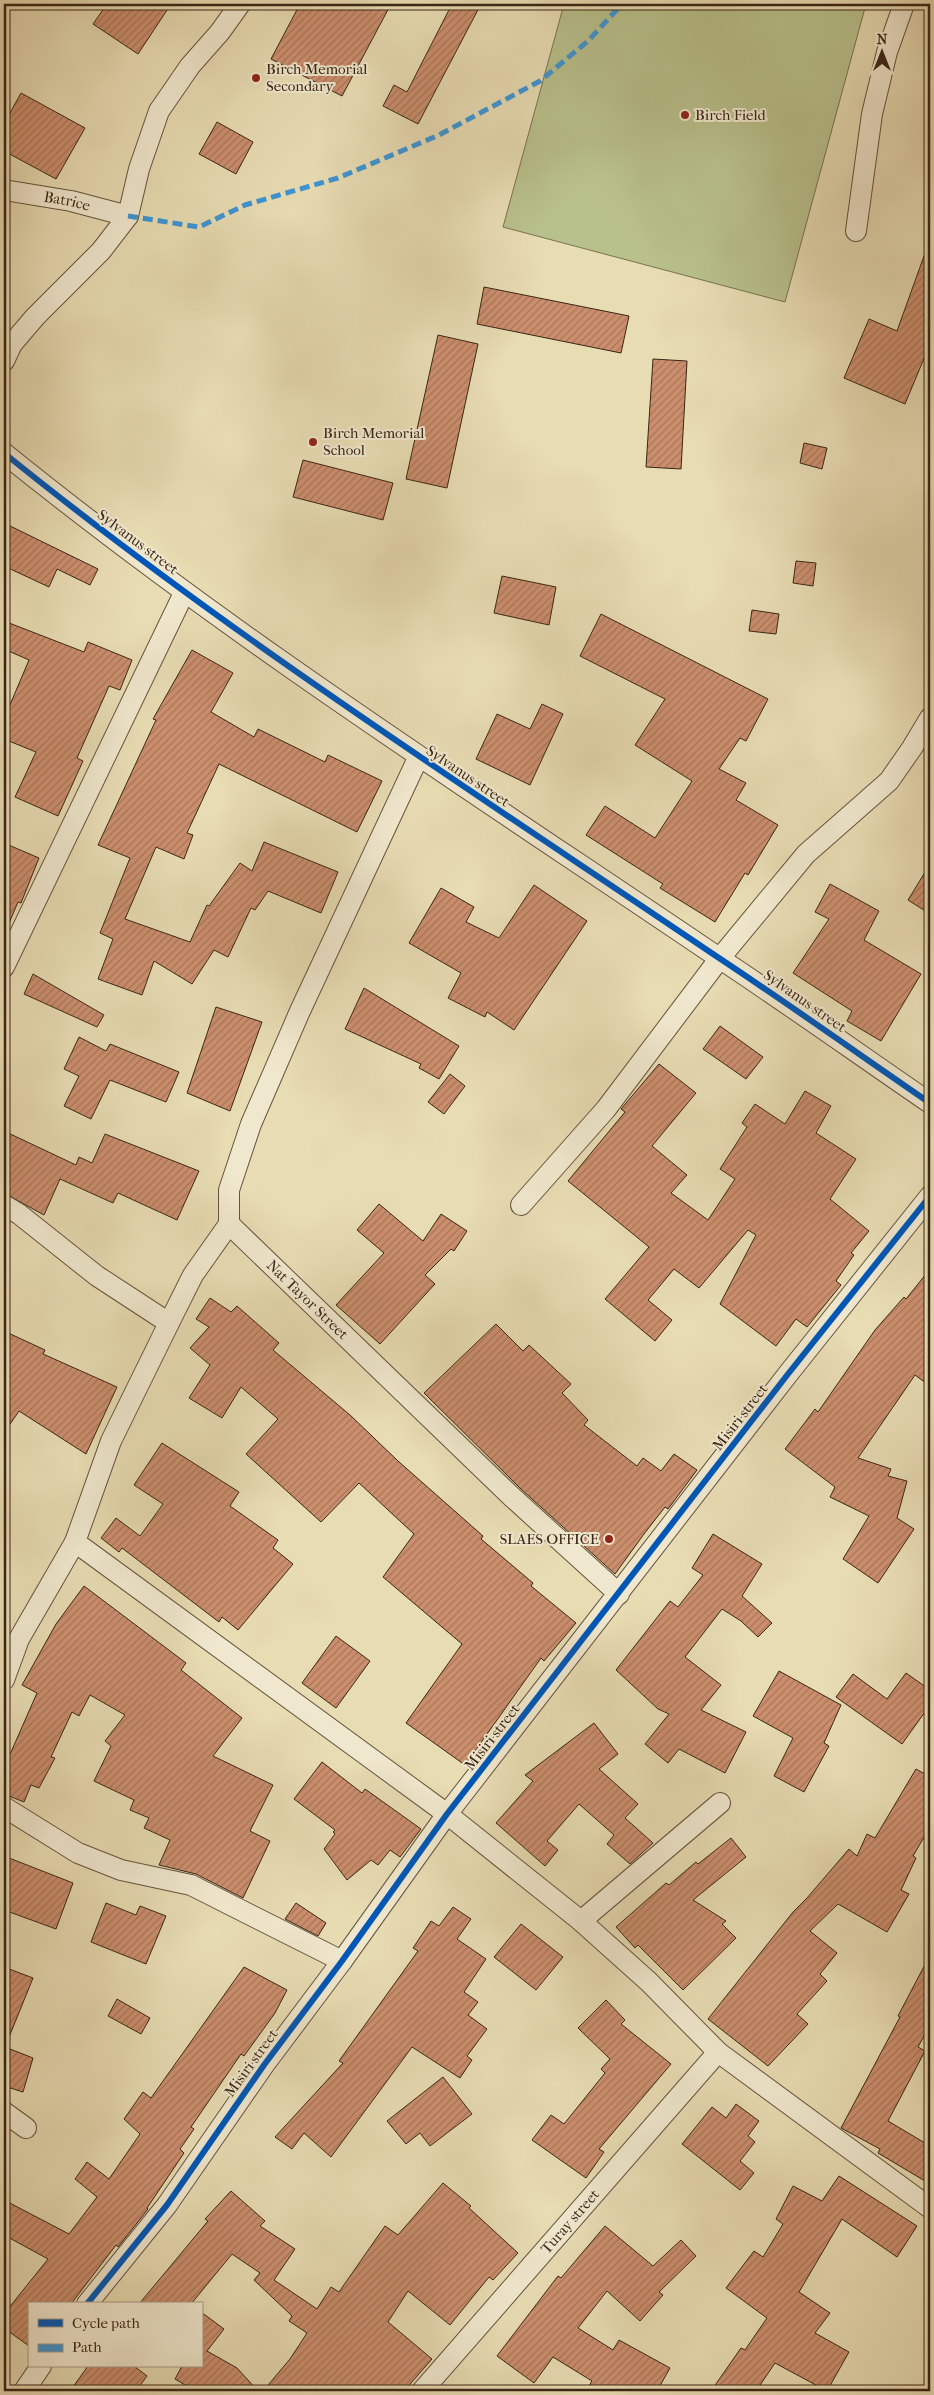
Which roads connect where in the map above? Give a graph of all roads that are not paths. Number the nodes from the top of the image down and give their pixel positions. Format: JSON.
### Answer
{"nodes":[{"id":1,"x":240,"y":4,"type":"edge"},
{"id":2,"x":904,"y":4,"type":"edge"},
{"id":3,"x":4,"y":190,"type":"edge"},
{"id":4,"x":128,"y":216,"type":"junction"},
{"id":5,"x":856,"y":231,"type":"dead end"},
{"id":6,"x":4,"y":361,"type":"edge"},
{"id":7,"x":4,"y":453,"type":"edge"},
{"id":8,"x":184,"y":594,"type":"junction"},
{"id":9,"x":930,"y":718,"type":"edge"},
{"id":10,"x":418,"y":758,"type":"junction"},
{"id":11,"x":720,"y":958,"type":"junction"},
{"id":12,"x":4,"y":967,"type":"edge"},
{"id":13,"x":930,"y":1103,"type":"edge"},
{"id":14,"x":930,"y":1196,"type":"edge"},
{"id":15,"x":4,"y":1205,"type":"edge"},
{"id":16,"x":521,"y":1205,"type":"dead end"},
{"id":17,"x":229,"y":1224,"type":"junction"},
{"id":18,"x":169,"y":1323,"type":"junction"},
{"id":19,"x":75,"y":1542,"type":"junction"},
{"id":20,"x":619,"y":1594,"type":"junction"},
{"id":21,"x":4,"y":1680,"type":"edge"},
{"id":22,"x":720,"y":1804,"type":"dead end"},
{"id":23,"x":4,"y":1807,"type":"edge"},
{"id":24,"x":447,"y":1814,"type":"junction"},
{"id":25,"x":581,"y":1921,"type":"junction"},
{"id":26,"x":342,"y":1962,"type":"junction"},
{"id":27,"x":718,"y":2052,"type":"junction"},
{"id":28,"x":4,"y":2112,"type":"edge"},
{"id":29,"x":26,"y":2128,"type":"dead end"},
{"id":30,"x":930,"y":2208,"type":"edge"},
{"id":31,"x":89,"y":2302,"type":"edge"},
{"id":32,"x":40,"y":2368,"type":"edge"},
{"id":33,"x":24,"y":2391,"type":"edge"},
{"id":34,"x":422,"y":2391,"type":"edge"}],
"edges":[{"from":1,"to":4,"type":"street"},
{"from":2,"to":5,"type":"street"},
{"from":3,"to":4,"type":"street","name":"Batrice"},
{"from":4,"to":6,"type":"street"},
{"from":7,"to":8,"type":"street","name":"Sylvanus street"},
{"from":8,"to":10,"type":"street","name":"Sylvanus street"},
{"from":8,"to":12,"type":"street"},
{"from":9,"to":11,"type":"street"},
{"from":10,"to":11,"type":"street","name":"Sylvanus street"},
{"from":10,"to":17,"type":"street"},
{"from":11,"to":13,"type":"street","name":"Sylvanus street"},
{"from":11,"to":16,"type":"street"},
{"from":14,"to":20,"type":"street","name":"Misiri street"},
{"from":15,"to":18,"type":"street"},
{"from":17,"to":18,"type":"street"},
{"from":17,"to":20,"type":"street","name":"Nat Tayor Street"},
{"from":18,"to":19,"type":"street"},
{"from":19,"to":21,"type":"street"},
{"from":19,"to":24,"type":"street"},
{"from":20,"to":24,"type":"street","name":"Misiri street"},
{"from":22,"to":25,"type":"street"},
{"from":23,"to":26,"type":"street"},
{"from":24,"to":25,"type":"street"},
{"from":24,"to":26,"type":"street","name":"Misiri street"},
{"from":25,"to":27,"type":"street"},
{"from":26,"to":31,"type":"street","name":"Misiri street"},
{"from":27,"to":30,"type":"street"},
{"from":27,"to":34,"type":"street","name":"Turay street"},
{"from":28,"to":29,"type":"street"},
{"from":32,"to":33,"type":"street"}]}
